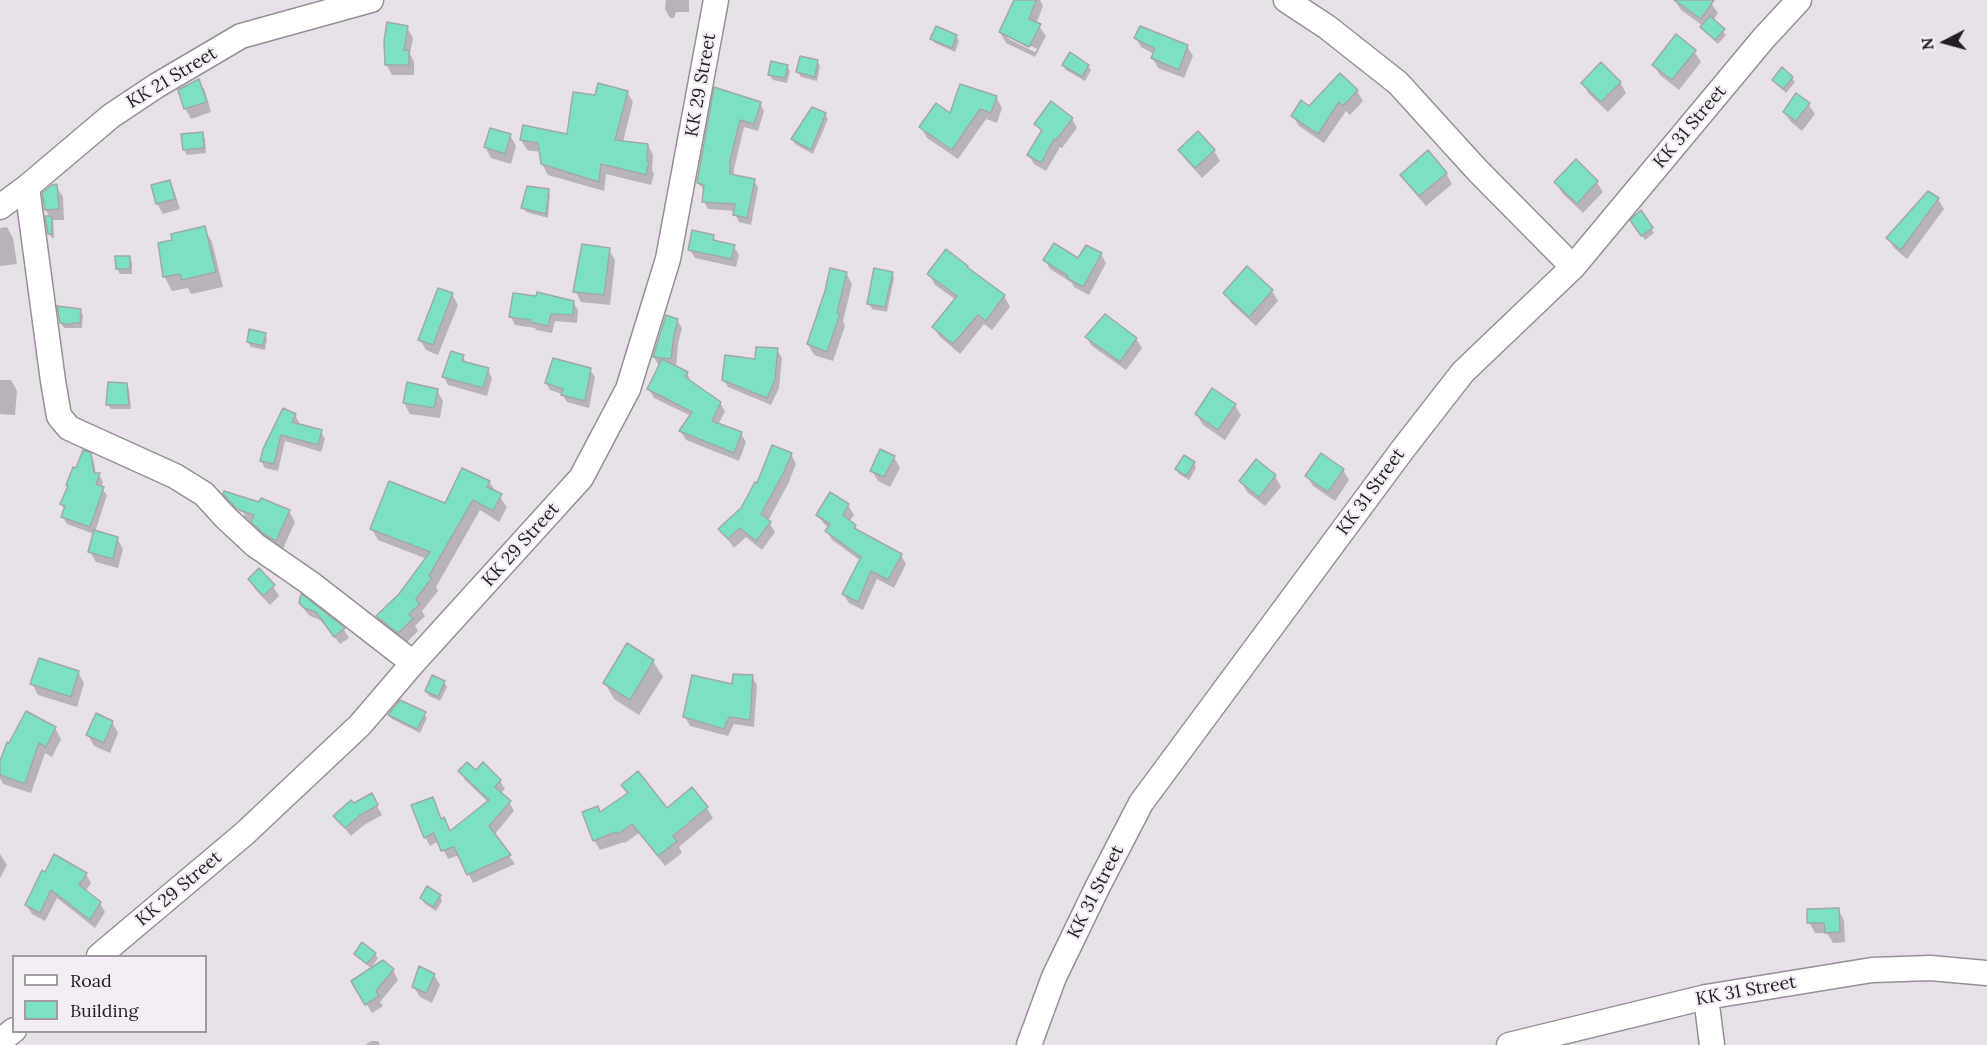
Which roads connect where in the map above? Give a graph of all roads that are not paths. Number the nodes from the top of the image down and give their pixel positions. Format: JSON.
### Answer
{"nodes":[{"id":1,"x":371,"y":0,"type":"edge"},
{"id":2,"x":716,"y":0,"type":"edge"},
{"id":3,"x":1286,"y":0,"type":"edge"},
{"id":4,"x":1799,"y":0,"type":"edge"},
{"id":5,"x":27,"y":187,"type":"junction"},
{"id":6,"x":0,"y":207,"type":"edge"},
{"id":7,"x":1573,"y":267,"type":"junction"},
{"id":8,"x":413,"y":663,"type":"junction"},
{"id":9,"x":101,"y":955,"type":"edge"},
{"id":10,"x":1987,"y":972,"type":"edge"},
{"id":11,"x":1706,"y":997,"type":"junction"},
{"id":12,"x":12,"y":1032,"type":"edge"},
{"id":13,"x":0,"y":1041,"type":"edge"},
{"id":14,"x":1029,"y":1045,"type":"edge"},
{"id":15,"x":1509,"y":1045,"type":"edge"},
{"id":16,"x":1712,"y":1045,"type":"edge"}],
"edges":[{"from":1,"to":5,"type":"street","name":"KK 21 Street"},
{"from":2,"to":8,"type":"street","name":"KK 29 Street"},
{"from":3,"to":7,"type":"street"},
{"from":4,"to":7,"type":"street","name":"KK 31 Street"},
{"from":5,"to":6,"type":"street","name":"KK 21 Street"},
{"from":5,"to":8,"type":"street"},
{"from":7,"to":14,"type":"street","name":"KK 31 Street"},
{"from":8,"to":9,"type":"street","name":"KK 29 Street"},
{"from":10,"to":11,"type":"street","name":"KK 31 Street"},
{"from":11,"to":15,"type":"street","name":"KK 31 Street"},
{"from":11,"to":16,"type":"street"},
{"from":12,"to":13,"type":"street"}]}
